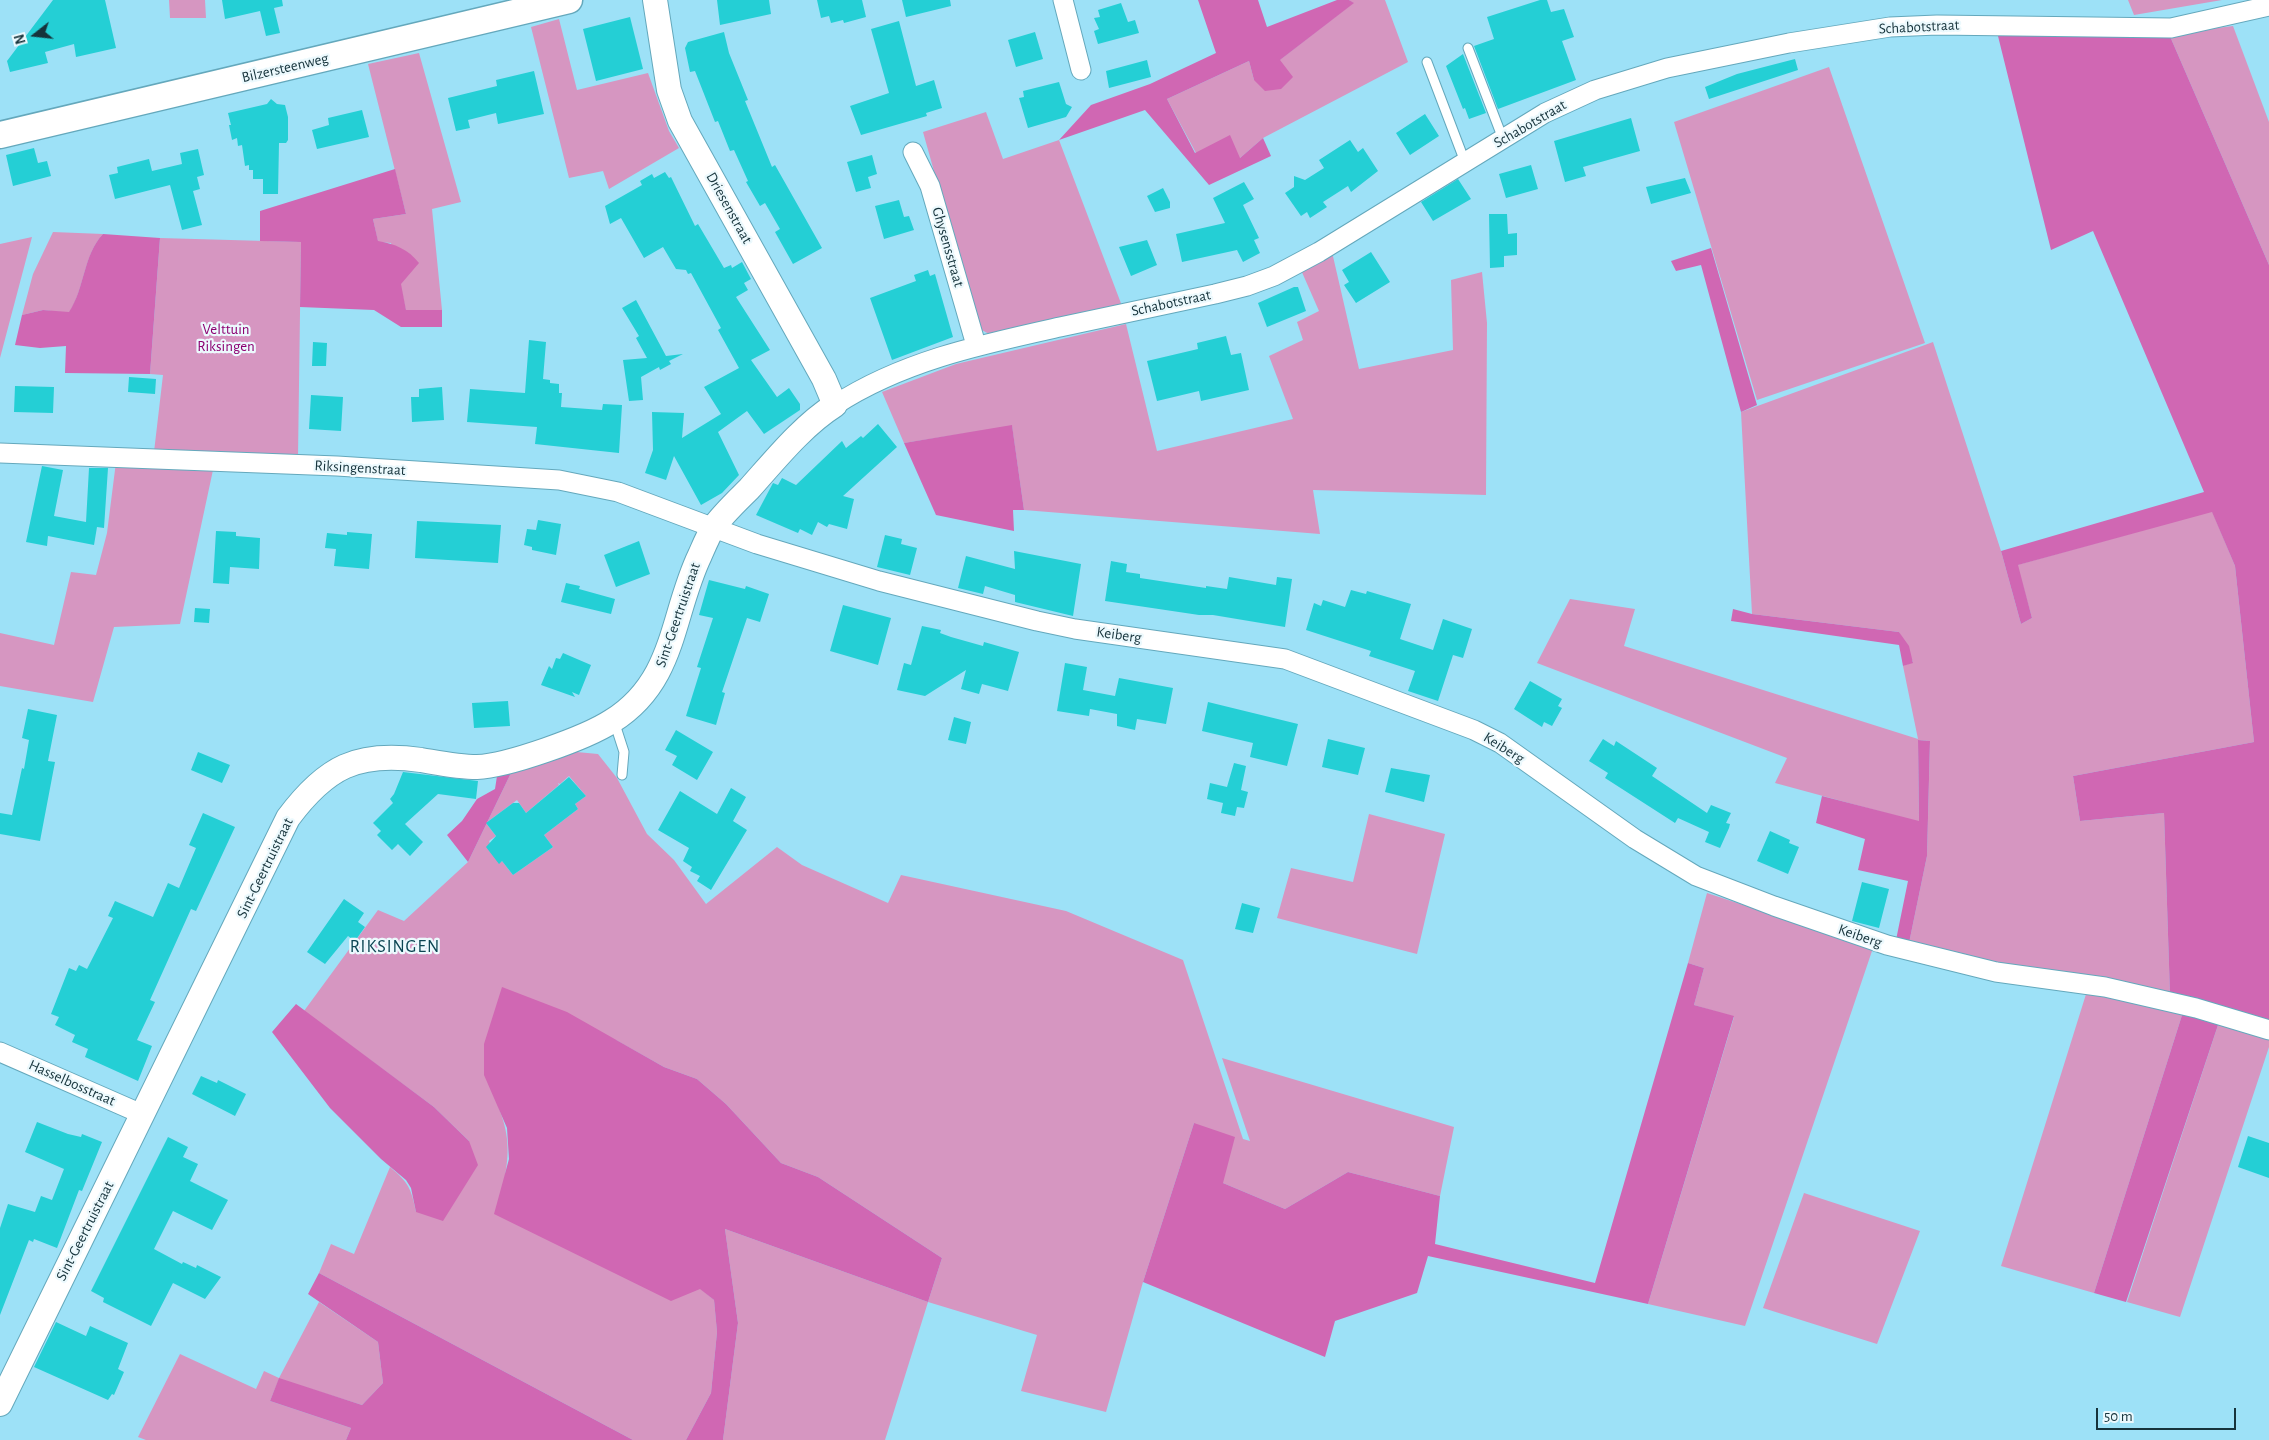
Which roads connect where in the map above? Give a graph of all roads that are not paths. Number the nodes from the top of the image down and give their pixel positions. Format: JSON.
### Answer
{"nodes":[{"id":1,"x":570,"y":0,"type":"edge"},
{"id":2,"x":655,"y":0,"type":"edge"},
{"id":3,"x":1063,"y":0,"type":"edge"},
{"id":4,"x":2269,"y":6,"type":"edge"},
{"id":5,"x":1468,"y":48,"type":"dead end"},
{"id":6,"x":1427,"y":62,"type":"dead end"},
{"id":7,"x":1081,"y":70,"type":"dead end"},
{"id":8,"x":0,"y":135,"type":"edge"},
{"id":9,"x":1503,"y":139,"type":"junction"},
{"id":10,"x":913,"y":152,"type":"dead end"},
{"id":11,"x":1465,"y":162,"type":"junction"},
{"id":12,"x":976,"y":345,"type":"junction"},
{"id":13,"x":835,"y":404,"type":"junction"},
{"id":14,"x":0,"y":453,"type":"edge"},
{"id":15,"x":713,"y":528,"type":"junction"},
{"id":16,"x":614,"y":720,"type":"junction"},
{"id":17,"x":622,"y":775,"type":"dead end"},
{"id":18,"x":2269,"y":1030,"type":"edge"},
{"id":19,"x":0,"y":1052,"type":"edge"},
{"id":20,"x":144,"y":1115,"type":"junction"},
{"id":21,"x":0,"y":1404,"type":"edge"}],
"edges":[{"from":1,"to":8,"type":"main road","name":"Bilzersteenweg"},
{"from":2,"to":13,"type":"street","name":"Driesenstraat"},
{"from":3,"to":7,"type":"street"},
{"from":4,"to":9,"type":"street","name":"Schabotstraat"},
{"from":5,"to":9,"type":"lane"},
{"from":6,"to":11,"type":"lane"},
{"from":9,"to":11,"type":"street","name":"Schabotstraat"},
{"from":10,"to":12,"type":"street","name":"Ghysensstraat"},
{"from":11,"to":12,"type":"street","name":"Schabotstraat"},
{"from":12,"to":13,"type":"street","name":"Schabotstraat"},
{"from":13,"to":15,"type":"street","name":"Sint-Geertruistraat"},
{"from":14,"to":15,"type":"street","name":"Riksingenstraat"},
{"from":15,"to":16,"type":"street","name":"Sint-Geertruistraat"},
{"from":15,"to":18,"type":"street","name":"Keiberg"},
{"from":16,"to":17,"type":"lane"},
{"from":16,"to":20,"type":"street","name":"Sint-Geertruistraat"},
{"from":19,"to":20,"type":"street","name":"Hasselbosstraat"},
{"from":20,"to":21,"type":"street","name":"Sint-Geertruistraat"}]}
